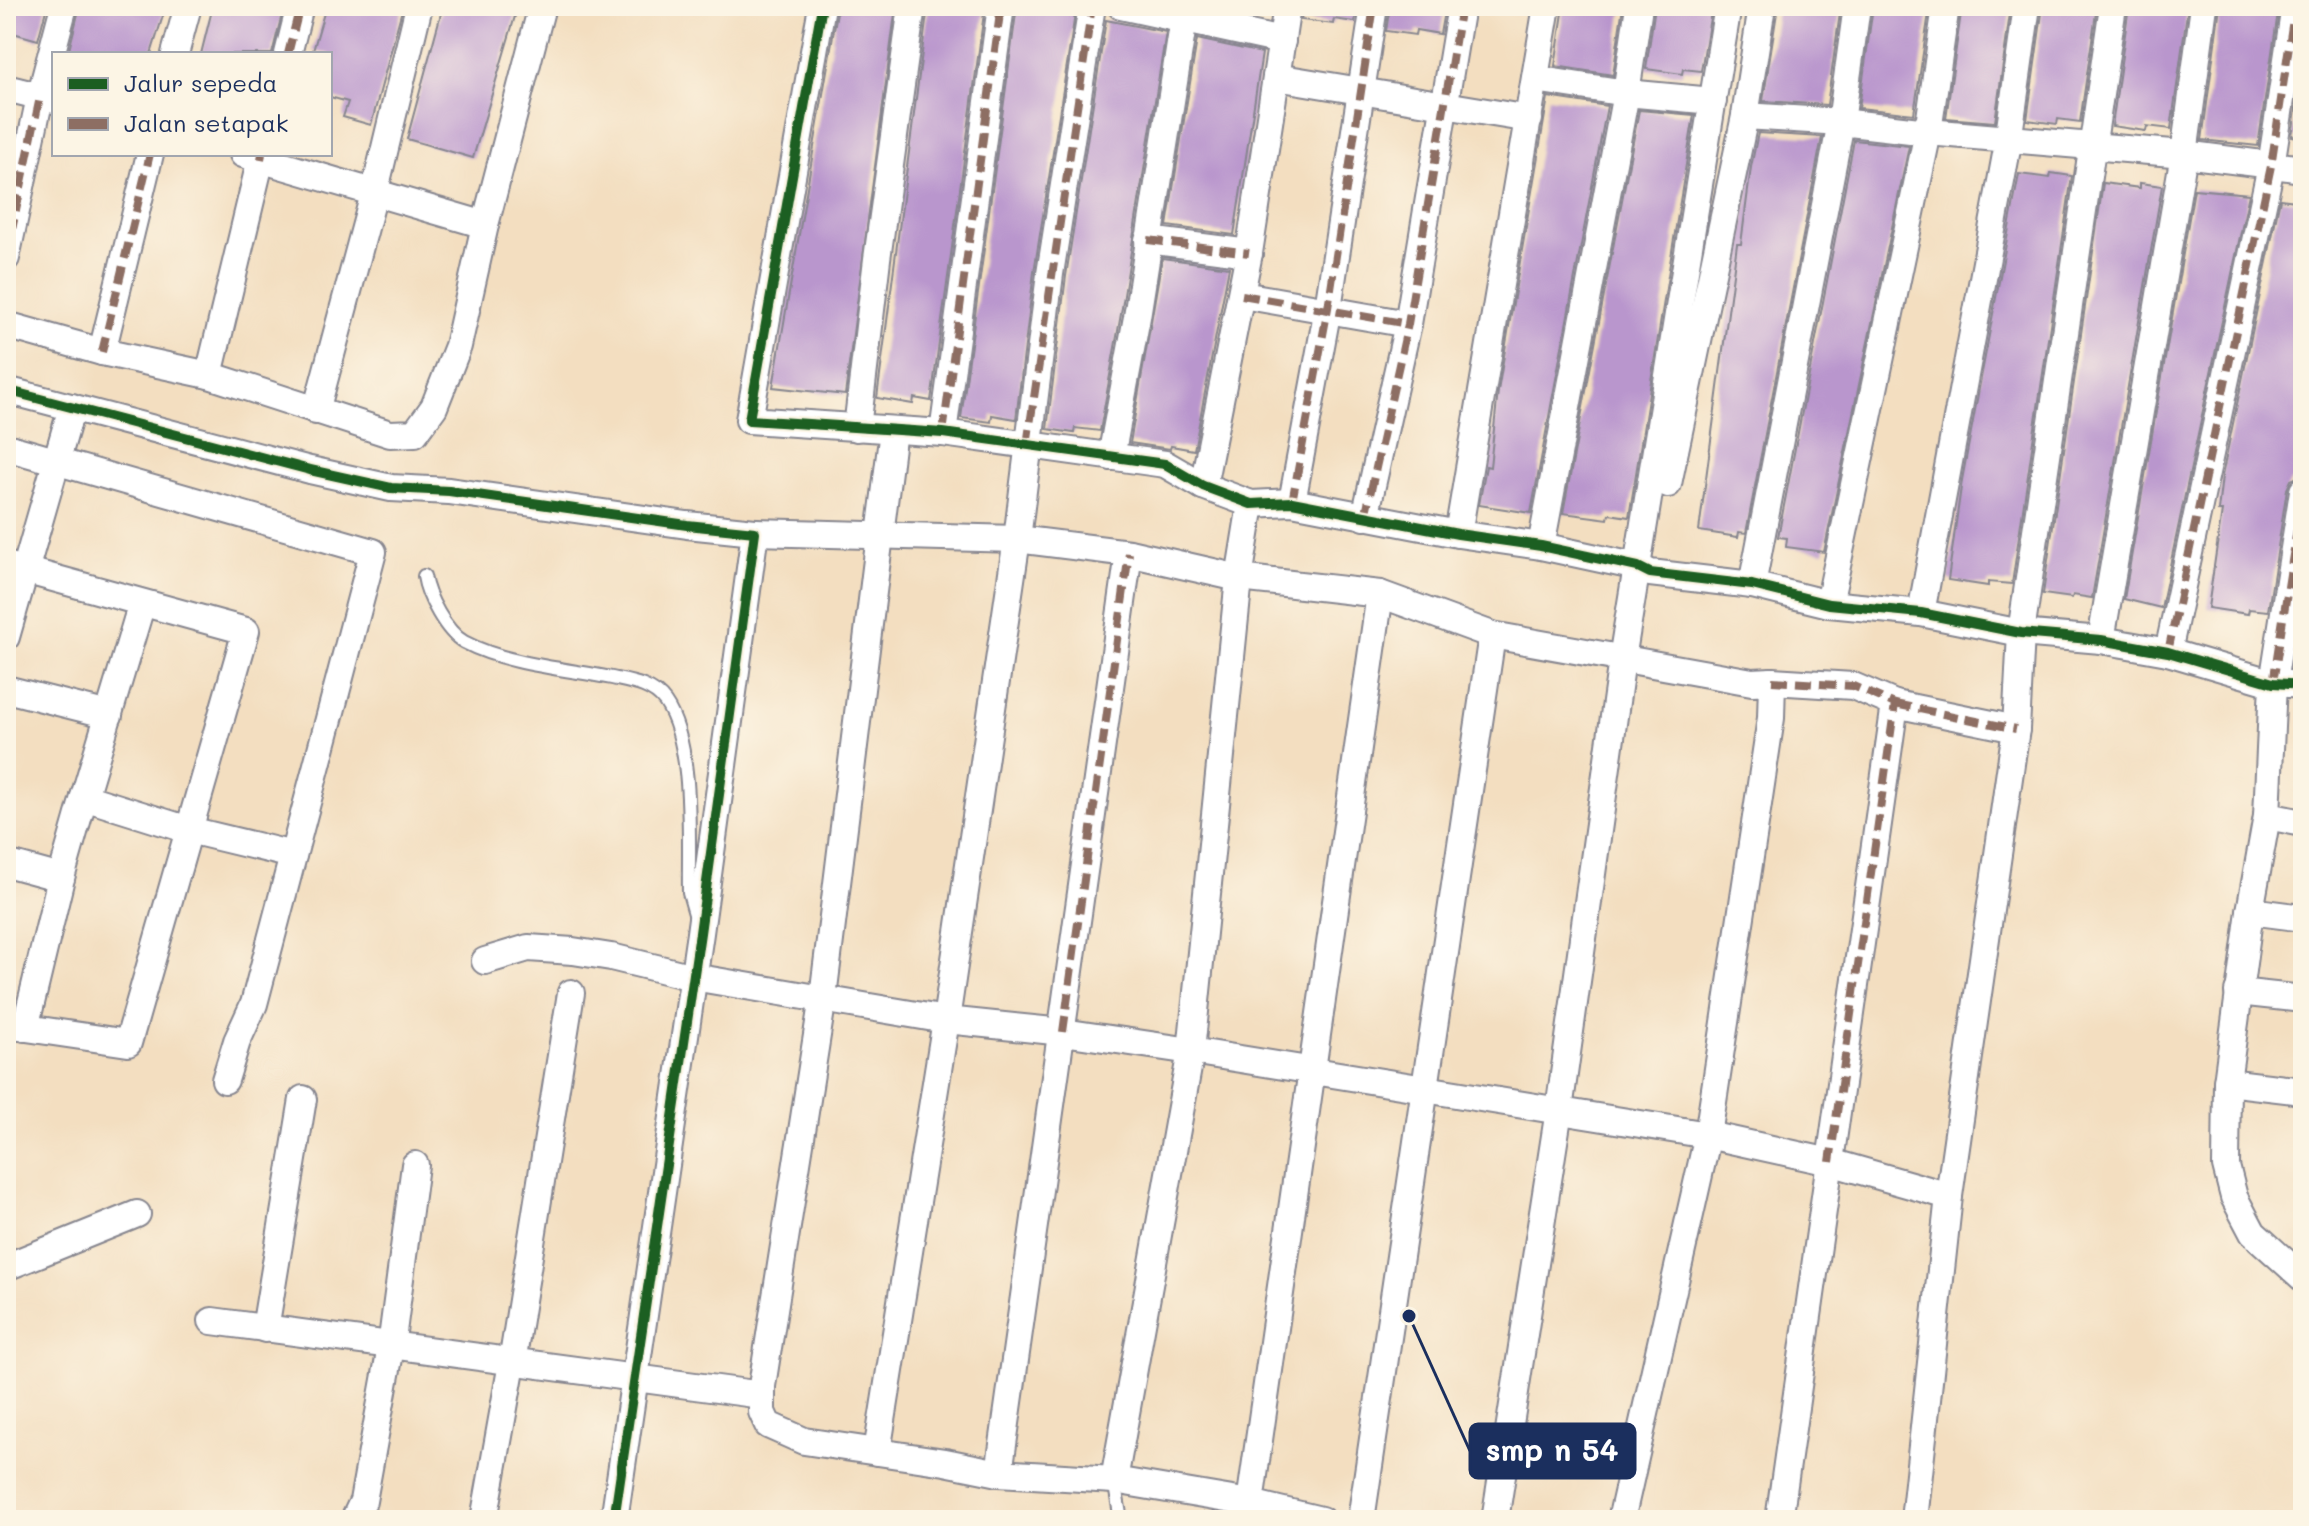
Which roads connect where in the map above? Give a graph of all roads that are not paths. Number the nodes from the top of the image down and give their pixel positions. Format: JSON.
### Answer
{"nodes":[{"id":1,"x":64,"y":6,"type":"edge"},
{"id":2,"x":188,"y":6,"type":"edge"},
{"id":3,"x":300,"y":6,"type":"edge"},
{"id":4,"x":419,"y":6,"type":"edge"},
{"id":5,"x":542,"y":6,"type":"edge"},
{"id":6,"x":822,"y":6,"type":"edge"},
{"id":7,"x":912,"y":6,"type":"edge"},
{"id":8,"x":1001,"y":6,"type":"edge"},
{"id":9,"x":1092,"y":6,"type":"edge"},
{"id":10,"x":1121,"y":6,"type":"edge"},
{"id":11,"x":1287,"y":6,"type":"edge"},
{"id":12,"x":1374,"y":6,"type":"edge"},
{"id":13,"x":1461,"y":6,"type":"edge"},
{"id":14,"x":1547,"y":6,"type":"edge"},
{"id":15,"x":1639,"y":6,"type":"edge"},
{"id":16,"x":1728,"y":6,"type":"edge"},
{"id":17,"x":1762,"y":6,"type":"edge"},
{"id":18,"x":1857,"y":6,"type":"edge"},
{"id":19,"x":1946,"y":6,"type":"edge"},
{"id":20,"x":2027,"y":6,"type":"edge"},
{"id":21,"x":2113,"y":6,"type":"edge"},
{"id":22,"x":2204,"y":6,"type":"edge"},
{"id":23,"x":2295,"y":6,"type":"edge"},
{"id":24,"x":1185,"y":13,"type":"edge"},
{"id":25,"x":1282,"y":41,"type":"junction"},
{"id":26,"x":56,"y":52,"type":"edge"},
{"id":27,"x":176,"y":52,"type":"edge"},
{"id":28,"x":288,"y":52,"type":"edge"},
{"id":29,"x":52,"y":71,"type":"edge"},
{"id":30,"x":1276,"y":77,"type":"junction"},
{"id":31,"x":1535,"y":79,"type":"junction"},
{"id":32,"x":6,"y":88,"type":"edge"},
{"id":33,"x":1362,"y":90,"type":"junction"},
{"id":34,"x":1626,"y":93,"type":"junction"},
{"id":35,"x":47,"y":98,"type":"edge"},
{"id":36,"x":1713,"y":101,"type":"junction"},
{"id":37,"x":1446,"y":106,"type":"junction"},
{"id":38,"x":1745,"y":116,"type":"junction"},
{"id":39,"x":1529,"y":119,"type":"junction"},
{"id":40,"x":1841,"y":122,"type":"junction"},
{"id":41,"x":1928,"y":132,"type":"junction"},
{"id":42,"x":2008,"y":138,"type":"junction"},
{"id":43,"x":2092,"y":145,"type":"junction"},
{"id":44,"x":2184,"y":154,"type":"junction"},
{"id":45,"x":150,"y":156,"type":"edge"},
{"id":46,"x":255,"y":156,"type":"edge"},
{"id":47,"x":2271,"y":166,"type":"junction"},
{"id":48,"x":2303,"y":169,"type":"edge"},
{"id":49,"x":374,"y":194,"type":"junction"},
{"id":50,"x":485,"y":225,"type":"junction"},
{"id":51,"x":1148,"y":240,"type":"junction"},
{"id":52,"x":1249,"y":253,"type":"junction"},
{"id":53,"x":6,"y":258,"type":"edge"},
{"id":54,"x":1242,"y":295,"type":"junction"},
{"id":55,"x":1328,"y":308,"type":"junction"},
{"id":56,"x":1408,"y":324,"type":"junction"},
{"id":57,"x":6,"y":325,"type":"edge"},
{"id":58,"x":102,"y":352,"type":"junction"},
{"id":59,"x":209,"y":375,"type":"junction"},
{"id":60,"x":6,"y":390,"type":"edge"},
{"id":61,"x":72,"y":407,"type":"junction"},
{"id":62,"x":316,"y":411,"type":"junction"},
{"id":63,"x":857,"y":428,"type":"junction"},
{"id":64,"x":893,"y":430,"type":"junction"},
{"id":65,"x":943,"y":433,"type":"junction"},
{"id":66,"x":1027,"y":445,"type":"junction"},
{"id":67,"x":6,"y":447,"type":"edge"},
{"id":68,"x":1111,"y":457,"type":"junction"},
{"id":69,"x":58,"y":461,"type":"junction"},
{"id":70,"x":1203,"y":486,"type":"junction"},
{"id":71,"x":2303,"y":491,"type":"edge"},
{"id":72,"x":1292,"y":502,"type":"junction"},
{"id":73,"x":1251,"y":504,"type":"junction"},
{"id":74,"x":1365,"y":517,"type":"junction"},
{"id":75,"x":755,"y":532,"type":"junction"},
{"id":76,"x":880,"y":534,"type":"junction"},
{"id":77,"x":1458,"y":534,"type":"junction"},
{"id":78,"x":1017,"y":539,"type":"junction"},
{"id":79,"x":1541,"y":546,"type":"junction"},
{"id":80,"x":1129,"y":553,"type":"junction"},
{"id":81,"x":16,"y":568,"type":"edge"},
{"id":82,"x":1644,"y":570,"type":"junction"},
{"id":83,"x":424,"y":576,"type":"dead end"},
{"id":84,"x":1239,"y":578,"type":"junction"},
{"id":85,"x":1752,"y":585,"type":"junction"},
{"id":86,"x":1380,"y":594,"type":"junction"},
{"id":87,"x":142,"y":603,"type":"junction"},
{"id":88,"x":1829,"y":604,"type":"junction"},
{"id":89,"x":1921,"y":613,"type":"junction"},
{"id":90,"x":2021,"y":633,"type":"junction"},
{"id":91,"x":1492,"y":635,"type":"junction"},
{"id":92,"x":6,"y":637,"type":"edge"},
{"id":93,"x":2101,"y":640,"type":"junction"},
{"id":94,"x":2168,"y":652,"type":"junction"},
{"id":95,"x":1622,"y":659,"type":"junction"},
{"id":96,"x":1772,"y":681,"type":"junction"},
{"id":97,"x":2273,"y":683,"type":"junction"},
{"id":98,"x":2303,"y":685,"type":"edge"},
{"id":99,"x":6,"y":689,"type":"edge"},
{"id":100,"x":1895,"y":704,"type":"junction"},
{"id":101,"x":109,"y":715,"type":"junction"},
{"id":102,"x":2016,"y":729,"type":"junction"},
{"id":103,"x":84,"y":797,"type":"junction"},
{"id":104,"x":2267,"y":816,"type":"junction"},
{"id":105,"x":2303,"y":823,"type":"edge"},
{"id":106,"x":189,"y":830,"type":"junction"},
{"id":107,"x":293,"y":855,"type":"junction"},
{"id":108,"x":6,"y":863,"type":"edge"},
{"id":109,"x":61,"y":878,"type":"junction"},
{"id":110,"x":2250,"y":911,"type":"junction"},
{"id":111,"x":2303,"y":918,"type":"edge"},
{"id":112,"x":700,"y":933,"type":"junction"},
{"id":113,"x":485,"y":961,"type":"dead end"},
{"id":114,"x":693,"y":977,"type":"junction"},
{"id":115,"x":2238,"y":992,"type":"junction"},
{"id":116,"x":571,"y":993,"type":"dead end"},
{"id":117,"x":823,"y":997,"type":"junction"},
{"id":118,"x":2303,"y":999,"type":"edge"},
{"id":119,"x":946,"y":1020,"type":"junction"},
{"id":120,"x":15,"y":1027,"type":"edge"},
{"id":121,"x":1063,"y":1032,"type":"junction"},
{"id":122,"x":1191,"y":1051,"type":"junction"},
{"id":123,"x":1311,"y":1070,"type":"junction"},
{"id":124,"x":225,"y":1080,"type":"dead end"},
{"id":125,"x":2227,"y":1082,"type":"junction"},
{"id":126,"x":1426,"y":1088,"type":"junction"},
{"id":127,"x":2303,"y":1091,"type":"edge"},
{"id":128,"x":303,"y":1099,"type":"dead end"},
{"id":129,"x":1559,"y":1110,"type":"junction"},
{"id":130,"x":1708,"y":1135,"type":"junction"},
{"id":131,"x":1830,"y":1162,"type":"junction"},
{"id":132,"x":415,"y":1165,"type":"dead end"},
{"id":133,"x":1949,"y":1196,"type":"junction"},
{"id":134,"x":137,"y":1214,"type":"dead end"},
{"id":135,"x":6,"y":1267,"type":"edge"},
{"id":136,"x":2303,"y":1278,"type":"edge"},
{"id":137,"x":212,"y":1321,"type":"dead end"},
{"id":138,"x":265,"y":1329,"type":"junction"},
{"id":139,"x":391,"y":1347,"type":"junction"},
{"id":140,"x":512,"y":1363,"type":"junction"},
{"id":141,"x":635,"y":1379,"type":"junction"},
{"id":142,"x":762,"y":1395,"type":"junction"},
{"id":143,"x":877,"y":1452,"type":"junction"},
{"id":144,"x":999,"y":1473,"type":"junction"},
{"id":145,"x":1114,"y":1480,"type":"junction"},
{"id":146,"x":1250,"y":1503,"type":"junction"},
{"id":147,"x":354,"y":1520,"type":"edge"},
{"id":148,"x":484,"y":1520,"type":"edge"},
{"id":149,"x":614,"y":1520,"type":"edge"},
{"id":150,"x":1121,"y":1520,"type":"edge"},
{"id":151,"x":1321,"y":1520,"type":"edge"},
{"id":152,"x":1361,"y":1520,"type":"edge"},
{"id":153,"x":1495,"y":1520,"type":"edge"},
{"id":154,"x":1621,"y":1520,"type":"edge"},
{"id":155,"x":1779,"y":1520,"type":"edge"},
{"id":156,"x":1914,"y":1520,"type":"edge"}],
"edges":[{"from":1,"to":26,"type":"street"},
{"from":2,"to":27,"type":"street"},
{"from":3,"to":28,"type":"street"},
{"from":4,"to":49,"type":"street"},
{"from":5,"to":50,"type":"street"},
{"from":6,"to":63,"type":"street"},
{"from":7,"to":63,"type":"street"},
{"from":8,"to":65,"type":"street"},
{"from":9,"to":66,"type":"street"},
{"from":10,"to":24,"type":"street"},
{"from":11,"to":25,"type":"street"},
{"from":12,"to":33,"type":"street"},
{"from":13,"to":37,"type":"street"},
{"from":14,"to":31,"type":"street"},
{"from":15,"to":34,"type":"street"},
{"from":16,"to":36,"type":"street"},
{"from":17,"to":38,"type":"street"},
{"from":18,"to":40,"type":"street"},
{"from":19,"to":41,"type":"street"},
{"from":20,"to":42,"type":"street"},
{"from":21,"to":43,"type":"street"},
{"from":22,"to":44,"type":"street"},
{"from":23,"to":47,"type":"street"},
{"from":24,"to":25,"type":"street"},
{"from":24,"to":51,"type":"street"},
{"from":25,"to":30,"type":"street"},
{"from":29,"to":35,"type":"street"},
{"from":30,"to":33,"type":"street"},
{"from":30,"to":52,"type":"street"},
{"from":31,"to":34,"type":"street"},
{"from":31,"to":39,"type":"street"},
{"from":32,"to":35,"type":"street"},
{"from":33,"to":37,"type":"street"},
{"from":33,"to":55,"type":"street"},
{"from":34,"to":36,"type":"street"},
{"from":34,"to":79,"type":"street"},
{"from":35,"to":53,"type":"street"},
{"from":36,"to":82,"type":"street"},
{"from":37,"to":39,"type":"street"},
{"from":37,"to":56,"type":"street"},
{"from":38,"to":40,"type":"street"},
{"from":38,"to":82,"type":"street"},
{"from":39,"to":77,"type":"street"},
{"from":40,"to":41,"type":"street"},
{"from":40,"to":85,"type":"street"},
{"from":41,"to":42,"type":"street"},
{"from":41,"to":88,"type":"street"},
{"from":42,"to":43,"type":"street"},
{"from":42,"to":89,"type":"street"},
{"from":43,"to":44,"type":"street"},
{"from":43,"to":90,"type":"street"},
{"from":44,"to":47,"type":"street"},
{"from":44,"to":93,"type":"street"},
{"from":45,"to":58,"type":"street"},
{"from":46,"to":49,"type":"street"},
{"from":46,"to":59,"type":"street"},
{"from":47,"to":48,"type":"street"},
{"from":47,"to":94,"type":"street"},
{"from":49,"to":50,"type":"street"},
{"from":49,"to":62,"type":"street"},
{"from":50,"to":62,"type":"street"},
{"from":51,"to":52,"type":"street"},
{"from":51,"to":68,"type":"street"},
{"from":52,"to":54,"type":"street"},
{"from":54,"to":55,"type":"street"},
{"from":54,"to":70,"type":"street"},
{"from":55,"to":56,"type":"street"},
{"from":55,"to":72,"type":"street"},
{"from":56,"to":74,"type":"street"},
{"from":57,"to":58,"type":"street"},
{"from":58,"to":59,"type":"street"},
{"from":59,"to":62,"type":"street"},
{"from":60,"to":61,"type":"street"},
{"from":61,"to":69,"type":"street"},
{"from":61,"to":75,"type":"street"},
{"from":63,"to":64,"type":"street"},
{"from":64,"to":65,"type":"street"},
{"from":64,"to":76,"type":"street"},
{"from":65,"to":66,"type":"street"},
{"from":66,"to":68,"type":"street"},
{"from":66,"to":78,"type":"street"},
{"from":67,"to":69,"type":"street"},
{"from":68,"to":70,"type":"street"},
{"from":69,"to":81,"type":"street"},
{"from":69,"to":107,"type":"street"},
{"from":70,"to":73,"type":"street"},
{"from":71,"to":97,"type":"street"},
{"from":72,"to":73,"type":"street"},
{"from":72,"to":74,"type":"street"},
{"from":73,"to":84,"type":"street"},
{"from":74,"to":77,"type":"street"},
{"from":75,"to":76,"type":"street"},
{"from":75,"to":112,"type":"street"},
{"from":76,"to":78,"type":"street"},
{"from":76,"to":117,"type":"street"},
{"from":77,"to":79,"type":"street"},
{"from":78,"to":80,"type":"street"},
{"from":78,"to":119,"type":"street"},
{"from":79,"to":82,"type":"street"},
{"from":80,"to":84,"type":"street"},
{"from":80,"to":121,"type":"street"},
{"from":81,"to":87,"type":"street"},
{"from":81,"to":92,"type":"street"},
{"from":82,"to":85,"type":"street"},
{"from":82,"to":95,"type":"street"},
{"from":83,"to":112,"type":"lane"},
{"from":84,"to":86,"type":"street"},
{"from":84,"to":122,"type":"street"},
{"from":85,"to":88,"type":"street"},
{"from":86,"to":91,"type":"street"},
{"from":86,"to":123,"type":"street"},
{"from":87,"to":101,"type":"street"},
{"from":87,"to":106,"type":"street"},
{"from":88,"to":89,"type":"street"},
{"from":89,"to":90,"type":"street"},
{"from":90,"to":93,"type":"street"},
{"from":90,"to":102,"type":"street"},
{"from":91,"to":95,"type":"street"},
{"from":91,"to":126,"type":"street"},
{"from":93,"to":94,"type":"street"},
{"from":94,"to":97,"type":"street"},
{"from":95,"to":96,"type":"street"},
{"from":95,"to":129,"type":"street"},
{"from":96,"to":100,"type":"street"},
{"from":96,"to":130,"type":"street"},
{"from":97,"to":98,"type":"street"},
{"from":97,"to":104,"type":"street"},
{"from":99,"to":101,"type":"street"},
{"from":100,"to":102,"type":"street"},
{"from":100,"to":131,"type":"street"},
{"from":101,"to":103,"type":"street"},
{"from":102,"to":133,"type":"street"},
{"from":103,"to":106,"type":"street"},
{"from":103,"to":109,"type":"street"},
{"from":104,"to":105,"type":"street"},
{"from":104,"to":110,"type":"street"},
{"from":106,"to":107,"type":"street"},
{"from":106,"to":120,"type":"street"},
{"from":107,"to":124,"type":"street"},
{"from":108,"to":109,"type":"street"},
{"from":109,"to":120,"type":"street"},
{"from":110,"to":111,"type":"street"},
{"from":110,"to":115,"type":"street"},
{"from":112,"to":114,"type":"street"},
{"from":113,"to":114,"type":"street"},
{"from":114,"to":117,"type":"street"},
{"from":114,"to":141,"type":"street"},
{"from":115,"to":118,"type":"street"},
{"from":115,"to":125,"type":"street"},
{"from":116,"to":140,"type":"street"},
{"from":117,"to":119,"type":"street"},
{"from":117,"to":142,"type":"street"},
{"from":119,"to":121,"type":"street"},
{"from":119,"to":143,"type":"street"},
{"from":121,"to":122,"type":"street"},
{"from":121,"to":144,"type":"street"},
{"from":122,"to":123,"type":"street"},
{"from":122,"to":145,"type":"street"},
{"from":123,"to":126,"type":"street"},
{"from":123,"to":146,"type":"street"},
{"from":125,"to":127,"type":"street"},
{"from":125,"to":136,"type":"street"},
{"from":126,"to":129,"type":"street"},
{"from":126,"to":152,"type":"street"},
{"from":128,"to":138,"type":"street"},
{"from":129,"to":130,"type":"street"},
{"from":129,"to":153,"type":"street"},
{"from":130,"to":131,"type":"street"},
{"from":130,"to":154,"type":"street"},
{"from":131,"to":133,"type":"street"},
{"from":131,"to":155,"type":"street"},
{"from":132,"to":139,"type":"street"},
{"from":133,"to":156,"type":"street"},
{"from":134,"to":135,"type":"street"},
{"from":137,"to":138,"type":"street"},
{"from":138,"to":139,"type":"street"},
{"from":139,"to":140,"type":"street"},
{"from":139,"to":147,"type":"street"},
{"from":140,"to":141,"type":"street"},
{"from":140,"to":148,"type":"street"},
{"from":141,"to":142,"type":"street"},
{"from":141,"to":149,"type":"street"},
{"from":142,"to":143,"type":"street"},
{"from":143,"to":144,"type":"street"},
{"from":144,"to":145,"type":"street"},
{"from":145,"to":146,"type":"street"},
{"from":145,"to":150,"type":"lane"},
{"from":146,"to":151,"type":"street"}]}
